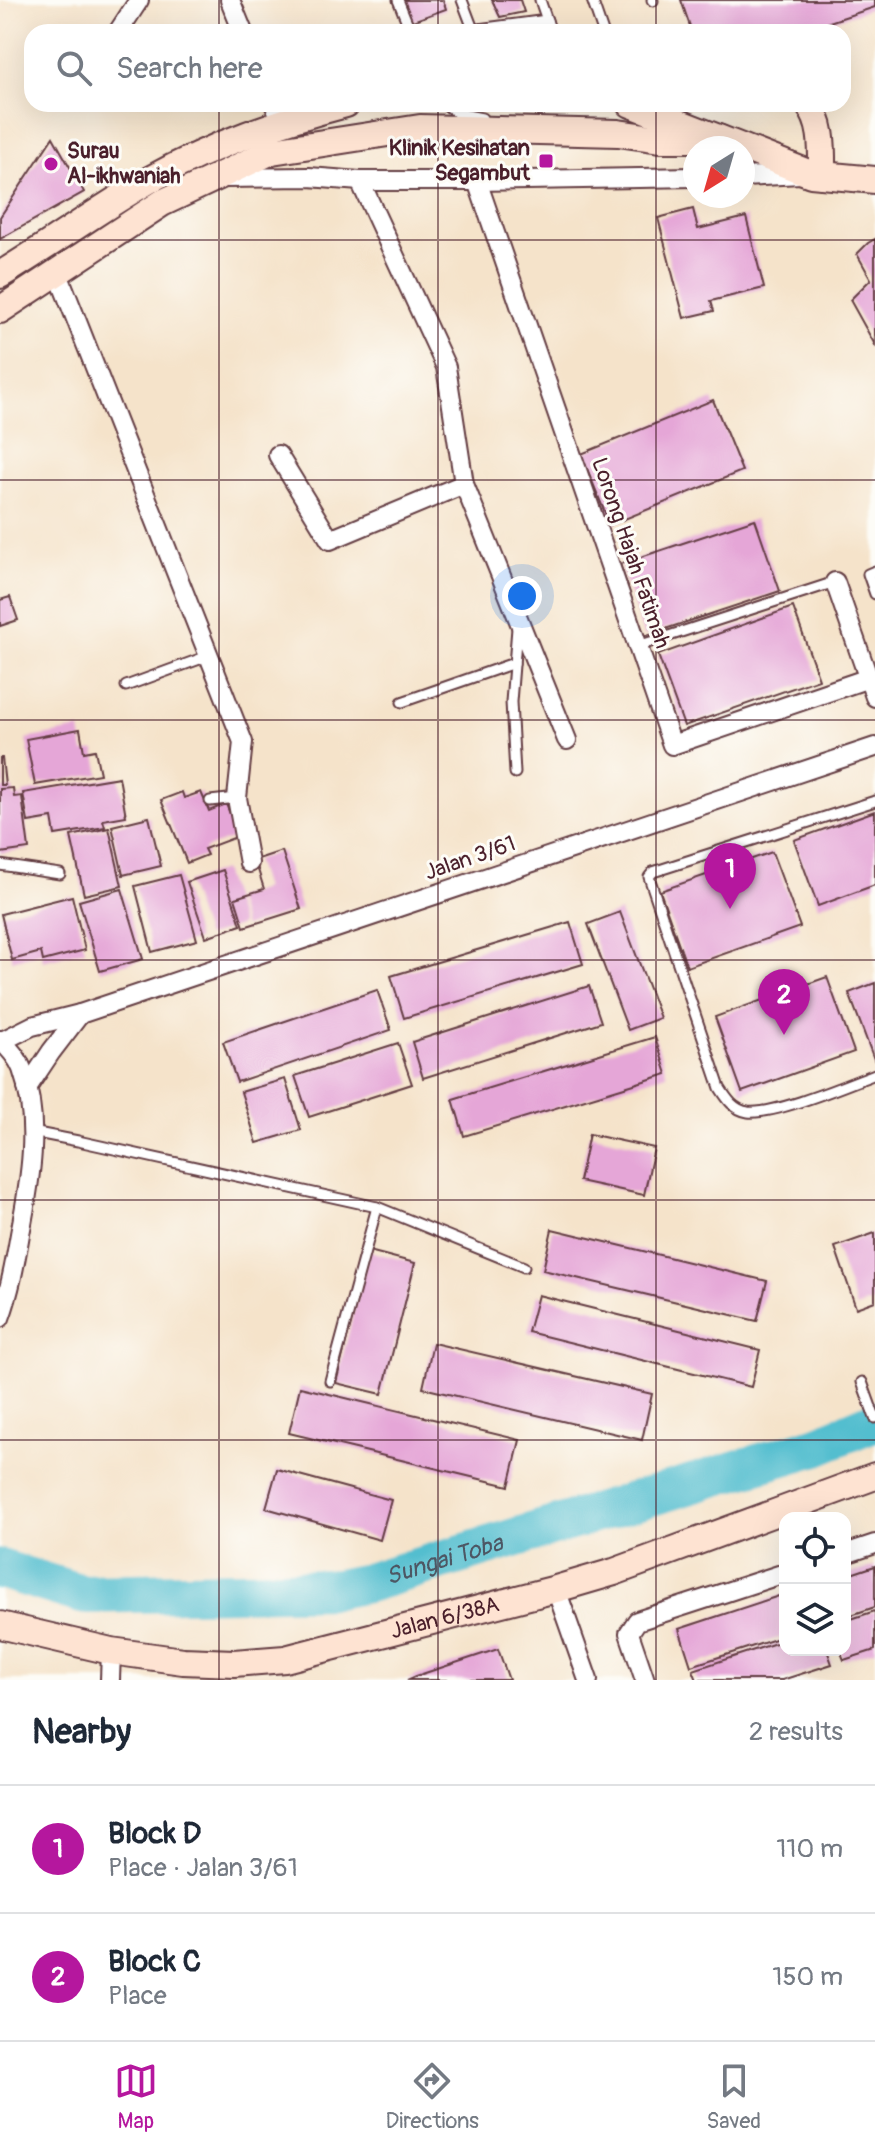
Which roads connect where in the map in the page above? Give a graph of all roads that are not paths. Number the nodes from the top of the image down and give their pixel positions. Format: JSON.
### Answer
{"nodes":[{"id":1,"x":139,"y":0,"type":"edge"},
{"id":2,"x":230,"y":0,"type":"edge"},
{"id":3,"x":398,"y":0,"type":"edge"},
{"id":4,"x":462,"y":0,"type":"edge"},
{"id":5,"x":540,"y":0,"type":"edge"},
{"id":6,"x":592,"y":0,"type":"edge"},
{"id":7,"x":547,"y":20,"type":"junction"},
{"id":8,"x":123,"y":24,"type":"edge"},
{"id":9,"x":240,"y":24,"type":"edge"},
{"id":10,"x":408,"y":24,"type":"edge"},
{"id":11,"x":471,"y":24,"type":"edge"},
{"id":12,"x":514,"y":24,"type":"edge"},
{"id":13,"x":548,"y":24,"type":"edge"},
{"id":14,"x":600,"y":24,"type":"edge"},
{"id":15,"x":279,"y":112,"type":"edge"},
{"id":16,"x":456,"y":112,"type":"edge"},
{"id":17,"x":651,"y":112,"type":"edge"},
{"id":18,"x":814,"y":112,"type":"edge"},
{"id":19,"x":548,"y":131,"type":"junction"},
{"id":20,"x":712,"y":136,"type":"edge"},
{"id":21,"x":683,"y":139,"type":"edge"},
{"id":22,"x":755,"y":152,"type":"edge"},
{"id":23,"x":816,"y":174,"type":"junction"},
{"id":24,"x":683,"y":177,"type":"edge"},
{"id":25,"x":755,"y":177,"type":"edge"},
{"id":26,"x":217,"y":178,"type":"junction"},
{"id":27,"x":875,"y":180,"type":"edge"},
{"id":28,"x":360,"y":181,"type":"junction"},
{"id":29,"x":477,"y":181,"type":"junction"},
{"id":30,"x":57,"y":271,"type":"junction"},
{"id":31,"x":0,"y":275,"type":"edge"},
{"id":32,"x":0,"y":310,"type":"edge"},
{"id":33,"x":278,"y":455,"type":"dead end"},
{"id":34,"x":464,"y":484,"type":"junction"},
{"id":35,"x":875,"y":571,"type":"edge"},
{"id":36,"x":835,"y":582,"type":"joint"},
{"id":37,"x":875,"y":594,"type":"edge"},
{"id":38,"x":518,"y":617,"type":"junction"},
{"id":39,"x":638,"y":646,"type":"junction"},
{"id":40,"x":208,"y":656,"type":"junction"},
{"id":41,"x":514,"y":663,"type":"junction"},
{"id":42,"x":869,"y":678,"type":"junction"},
{"id":43,"x":126,"y":686,"type":"dead end"},
{"id":44,"x":875,"y":697,"type":"edge"},
{"id":45,"x":402,"y":702,"type":"dead end"},
{"id":46,"x":567,"y":740,"type":"dead end"},
{"id":47,"x":875,"y":747,"type":"edge"},
{"id":48,"x":515,"y":773,"type":"dead end"},
{"id":49,"x":237,"y":798,"type":"junction"},
{"id":50,"x":210,"y":801,"type":"dead end"},
{"id":51,"x":875,"y":801,"type":"edge"},
{"id":52,"x":249,"y":863,"type":"dead end"},
{"id":53,"x":0,"y":865,"type":"edge"},
{"id":54,"x":60,"y":874,"type":"dead end"},
{"id":55,"x":80,"y":1014,"type":"junction"},
{"id":56,"x":1,"y":1041,"type":"edge"},
{"id":57,"x":875,"y":1074,"type":"edge"},
{"id":58,"x":27,"y":1088,"type":"junction"},
{"id":59,"x":32,"y":1132,"type":"junction"},
{"id":60,"x":377,"y":1207,"type":"junction"},
{"id":61,"x":524,"y":1267,"type":"dead end"},
{"id":62,"x":6,"y":1278,"type":"edge"},
{"id":63,"x":0,"y":1318,"type":"edge"},
{"id":64,"x":330,"y":1381,"type":"dead end"},
{"id":65,"x":862,"y":1382,"type":"dead end"},
{"id":66,"x":875,"y":1418,"type":"edge"},
{"id":67,"x":875,"y":1476,"type":"edge"},
{"id":68,"x":875,"y":1544,"type":"edge"},
{"id":69,"x":851,"y":1552,"type":"edge"},
{"id":70,"x":779,"y":1575,"type":"edge"},
{"id":71,"x":556,"y":1589,"type":"junction"},
{"id":72,"x":0,"y":1625,"type":"edge"},
{"id":73,"x":111,"y":1651,"type":"junction"},
{"id":74,"x":110,"y":1680,"type":"edge"},
{"id":75,"x":588,"y":1680,"type":"edge"},
{"id":76,"x":645,"y":1680,"type":"edge"}],
"edges":[{"from":1,"to":8,"type":"street"},
{"from":2,"to":9,"type":"street"},
{"from":3,"to":10,"type":"lane"},
{"from":4,"to":11,"type":"lane"},
{"from":5,"to":7,"type":"lane"},
{"from":6,"to":14,"type":"lane"},
{"from":7,"to":12,"type":"lane"},
{"from":7,"to":13,"type":"lane"},
{"from":15,"to":31,"type":"street"},
{"from":16,"to":19,"type":"lane"},
{"from":17,"to":20,"type":"street"},
{"from":18,"to":23,"type":"street"},
{"from":19,"to":21,"type":"street"},
{"from":19,"to":26,"type":"street"},
{"from":22,"to":23,"type":"street"},
{"from":23,"to":25,"type":"street"},
{"from":23,"to":27,"type":"street"},
{"from":24,"to":29,"type":"street"},
{"from":26,"to":28,"type":"street"},
{"from":26,"to":30,"type":"street"},
{"from":28,"to":29,"type":"street"},
{"from":28,"to":34,"type":"street"},
{"from":29,"to":39,"type":"street","name":"Lorong Hajah Fatimah"},
{"from":30,"to":32,"type":"street"},
{"from":30,"to":40,"type":"street"},
{"from":33,"to":34,"type":"street"},
{"from":34,"to":38,"type":"street"},
{"from":35,"to":37,"type":"lane"},
{"from":36,"to":39,"type":"lane"},
{"from":36,"to":42,"type":"street"},
{"from":38,"to":41,"type":"lane"},
{"from":38,"to":46,"type":"street"},
{"from":39,"to":42,"type":"street","name":"Lorong Hajah Fatimah"},
{"from":40,"to":43,"type":"lane"},
{"from":40,"to":49,"type":"street"},
{"from":41,"to":45,"type":"lane"},
{"from":41,"to":48,"type":"lane"},
{"from":42,"to":44,"type":"street"},
{"from":47,"to":55,"type":"street","name":"Jalan 3/61"},
{"from":49,"to":50,"type":"lane"},
{"from":49,"to":52,"type":"street"},
{"from":51,"to":57,"type":"lane"},
{"from":53,"to":54,"type":"lane"},
{"from":55,"to":56,"type":"street","name":"Jalan 3/61"},
{"from":55,"to":58,"type":"street"},
{"from":56,"to":58,"type":"street"},
{"from":58,"to":59,"type":"street"},
{"from":59,"to":60,"type":"lane"},
{"from":59,"to":62,"type":"street"},
{"from":60,"to":61,"type":"lane"},
{"from":60,"to":64,"type":"lane"},
{"from":62,"to":63,"type":"street"},
{"from":65,"to":66,"type":"lane"},
{"from":67,"to":71,"type":"street","name":"Jalan 6/38A"},
{"from":68,"to":69,"type":"street"},
{"from":70,"to":76,"type":"street"},
{"from":71,"to":73,"type":"street","name":"Jalan 6/38A"},
{"from":71,"to":75,"type":"street"},
{"from":72,"to":73,"type":"street","name":"Jalan 6/38A"},
{"from":73,"to":74,"type":"street"}]}
